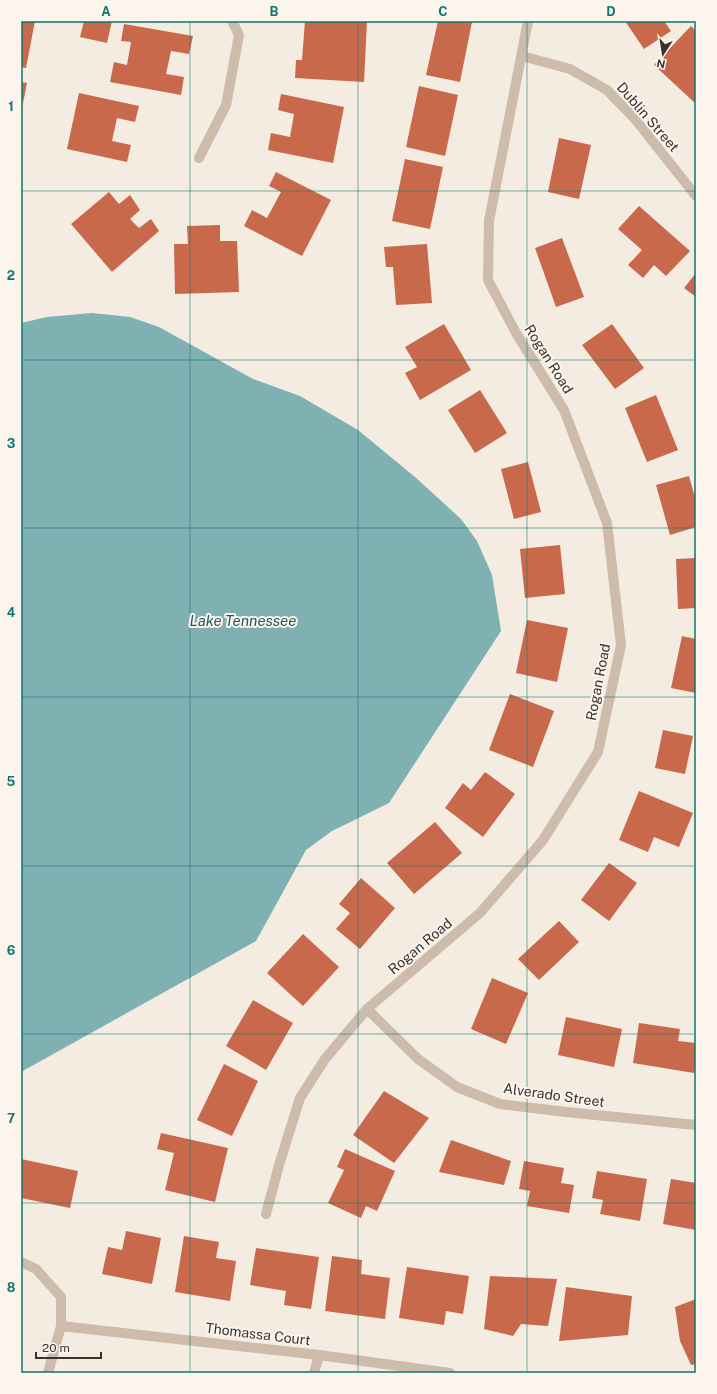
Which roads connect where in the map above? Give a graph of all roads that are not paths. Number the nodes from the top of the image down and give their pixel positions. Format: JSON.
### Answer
{"nodes":[{"id":1,"x":232,"y":21,"type":"edge"},
{"id":2,"x":528,"y":21,"type":"edge"},
{"id":3,"x":522,"y":56,"type":"junction"},
{"id":4,"x":199,"y":158,"type":"dead end"},
{"id":5,"x":696,"y":196,"type":"edge"},
{"id":6,"x":367,"y":1009,"type":"junction"},
{"id":7,"x":696,"y":1125,"type":"edge"},
{"id":8,"x":266,"y":1214,"type":"dead end"},
{"id":9,"x":21,"y":1262,"type":"edge"},
{"id":10,"x":61,"y":1326,"type":"junction"},
{"id":11,"x":318,"y":1355,"type":"junction"},
{"id":12,"x":48,"y":1373,"type":"edge"},
{"id":13,"x":314,"y":1373,"type":"edge"},
{"id":14,"x":450,"y":1373,"type":"edge"}],
"edges":[{"from":1,"to":4,"type":"street"},
{"from":2,"to":3,"type":"street","name":"Rogan Road"},
{"from":3,"to":5,"type":"street","name":"Dublin Street"},
{"from":3,"to":6,"type":"street","name":"Rogan Road"},
{"from":6,"to":7,"type":"street","name":"Alverado Street"},
{"from":6,"to":8,"type":"street","name":"Rogan Road"},
{"from":9,"to":10,"type":"street"},
{"from":10,"to":11,"type":"street","name":"Thomassa Court"},
{"from":10,"to":12,"type":"street"},
{"from":11,"to":13,"type":"street"},
{"from":11,"to":14,"type":"street","name":"Thomassa Court"}]}
